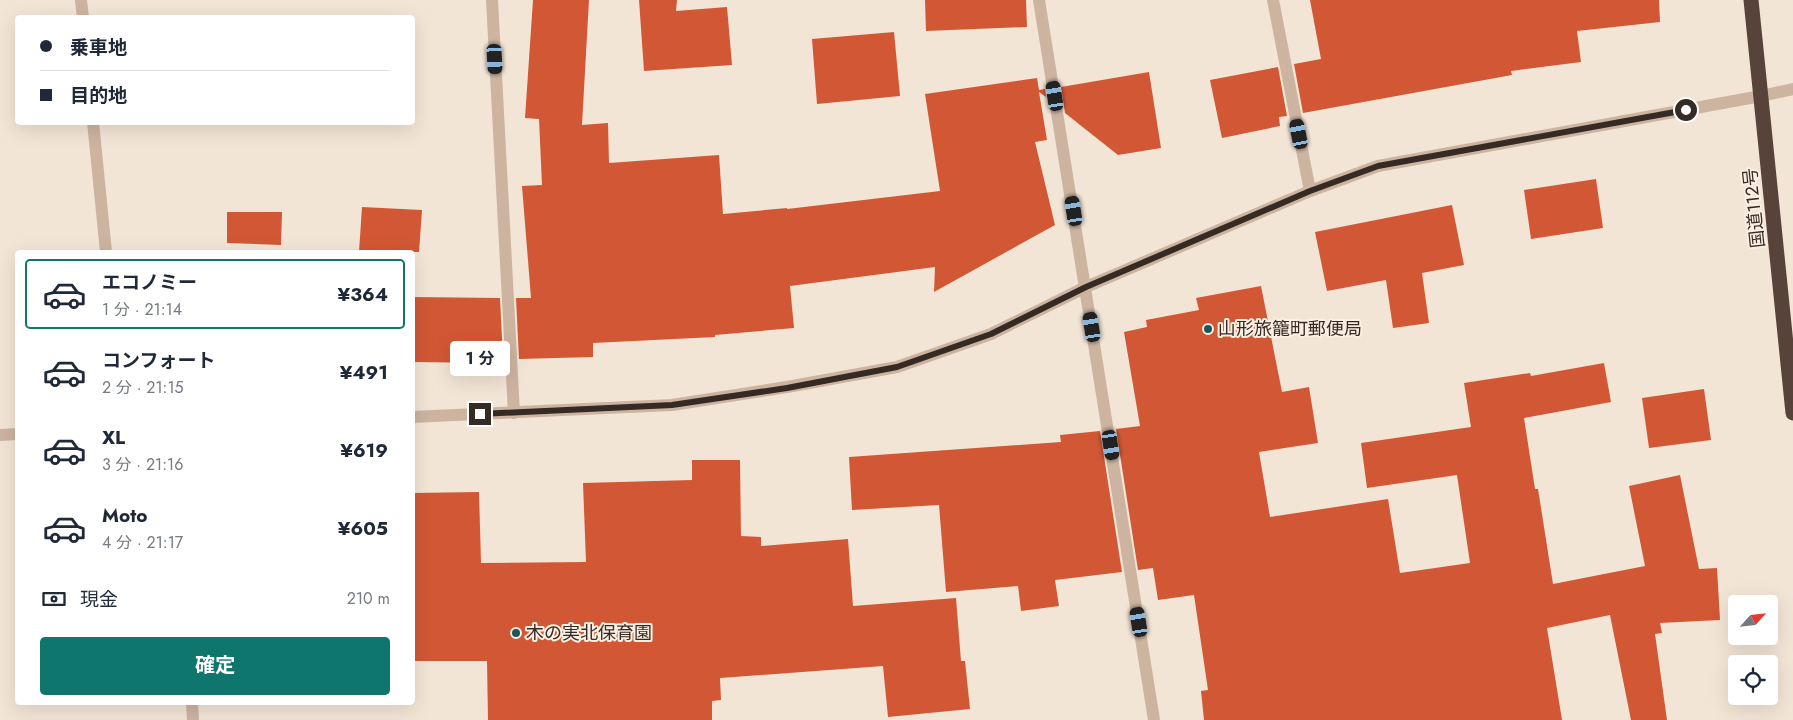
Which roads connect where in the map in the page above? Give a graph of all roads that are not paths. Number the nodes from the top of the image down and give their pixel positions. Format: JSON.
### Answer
{"nodes":[{"id":1,"x":81,"y":0,"type":"edge"},
{"id":2,"x":492,"y":0,"type":"edge"},
{"id":3,"x":1039,"y":0,"type":"edge"},
{"id":4,"x":1273,"y":0,"type":"edge"},
{"id":5,"x":1751,"y":0,"type":"edge"},
{"id":6,"x":83,"y":15,"type":"edge"},
{"id":7,"x":1793,"y":89,"type":"edge"},
{"id":8,"x":1762,"y":96,"type":"junction"},
{"id":9,"x":93,"y":125,"type":"edge"},
{"id":10,"x":1310,"y":191,"type":"junction"},
{"id":11,"x":106,"y":250,"type":"edge"},
{"id":12,"x":1086,"y":287,"type":"junction"},
{"id":13,"x":514,"y":413,"type":"junction"},
{"id":14,"x":1793,"y":413,"type":"edge"},
{"id":15,"x":415,"y":417,"type":"edge"},
{"id":16,"x":15,"y":434,"type":"edge"},
{"id":17,"x":0,"y":435,"type":"edge"},
{"id":18,"x":192,"y":705,"type":"edge"},
{"id":19,"x":193,"y":720,"type":"edge"},
{"id":20,"x":1154,"y":720,"type":"edge"}],
"edges":[{"from":1,"to":6,"type":"street"},
{"from":2,"to":13,"type":"street"},
{"from":3,"to":12,"type":"street"},
{"from":4,"to":10,"type":"street"},
{"from":5,"to":8,"type":"highway","name":"国道112号"},
{"from":7,"to":8,"type":"street"},
{"from":8,"to":10,"type":"street"},
{"from":8,"to":14,"type":"highway","name":"国道112号"},
{"from":9,"to":11,"type":"street"},
{"from":10,"to":12,"type":"street"},
{"from":12,"to":13,"type":"street"},
{"from":12,"to":20,"type":"street"},
{"from":13,"to":15,"type":"street"},
{"from":16,"to":17,"type":"street"},
{"from":18,"to":19,"type":"street"}]}
